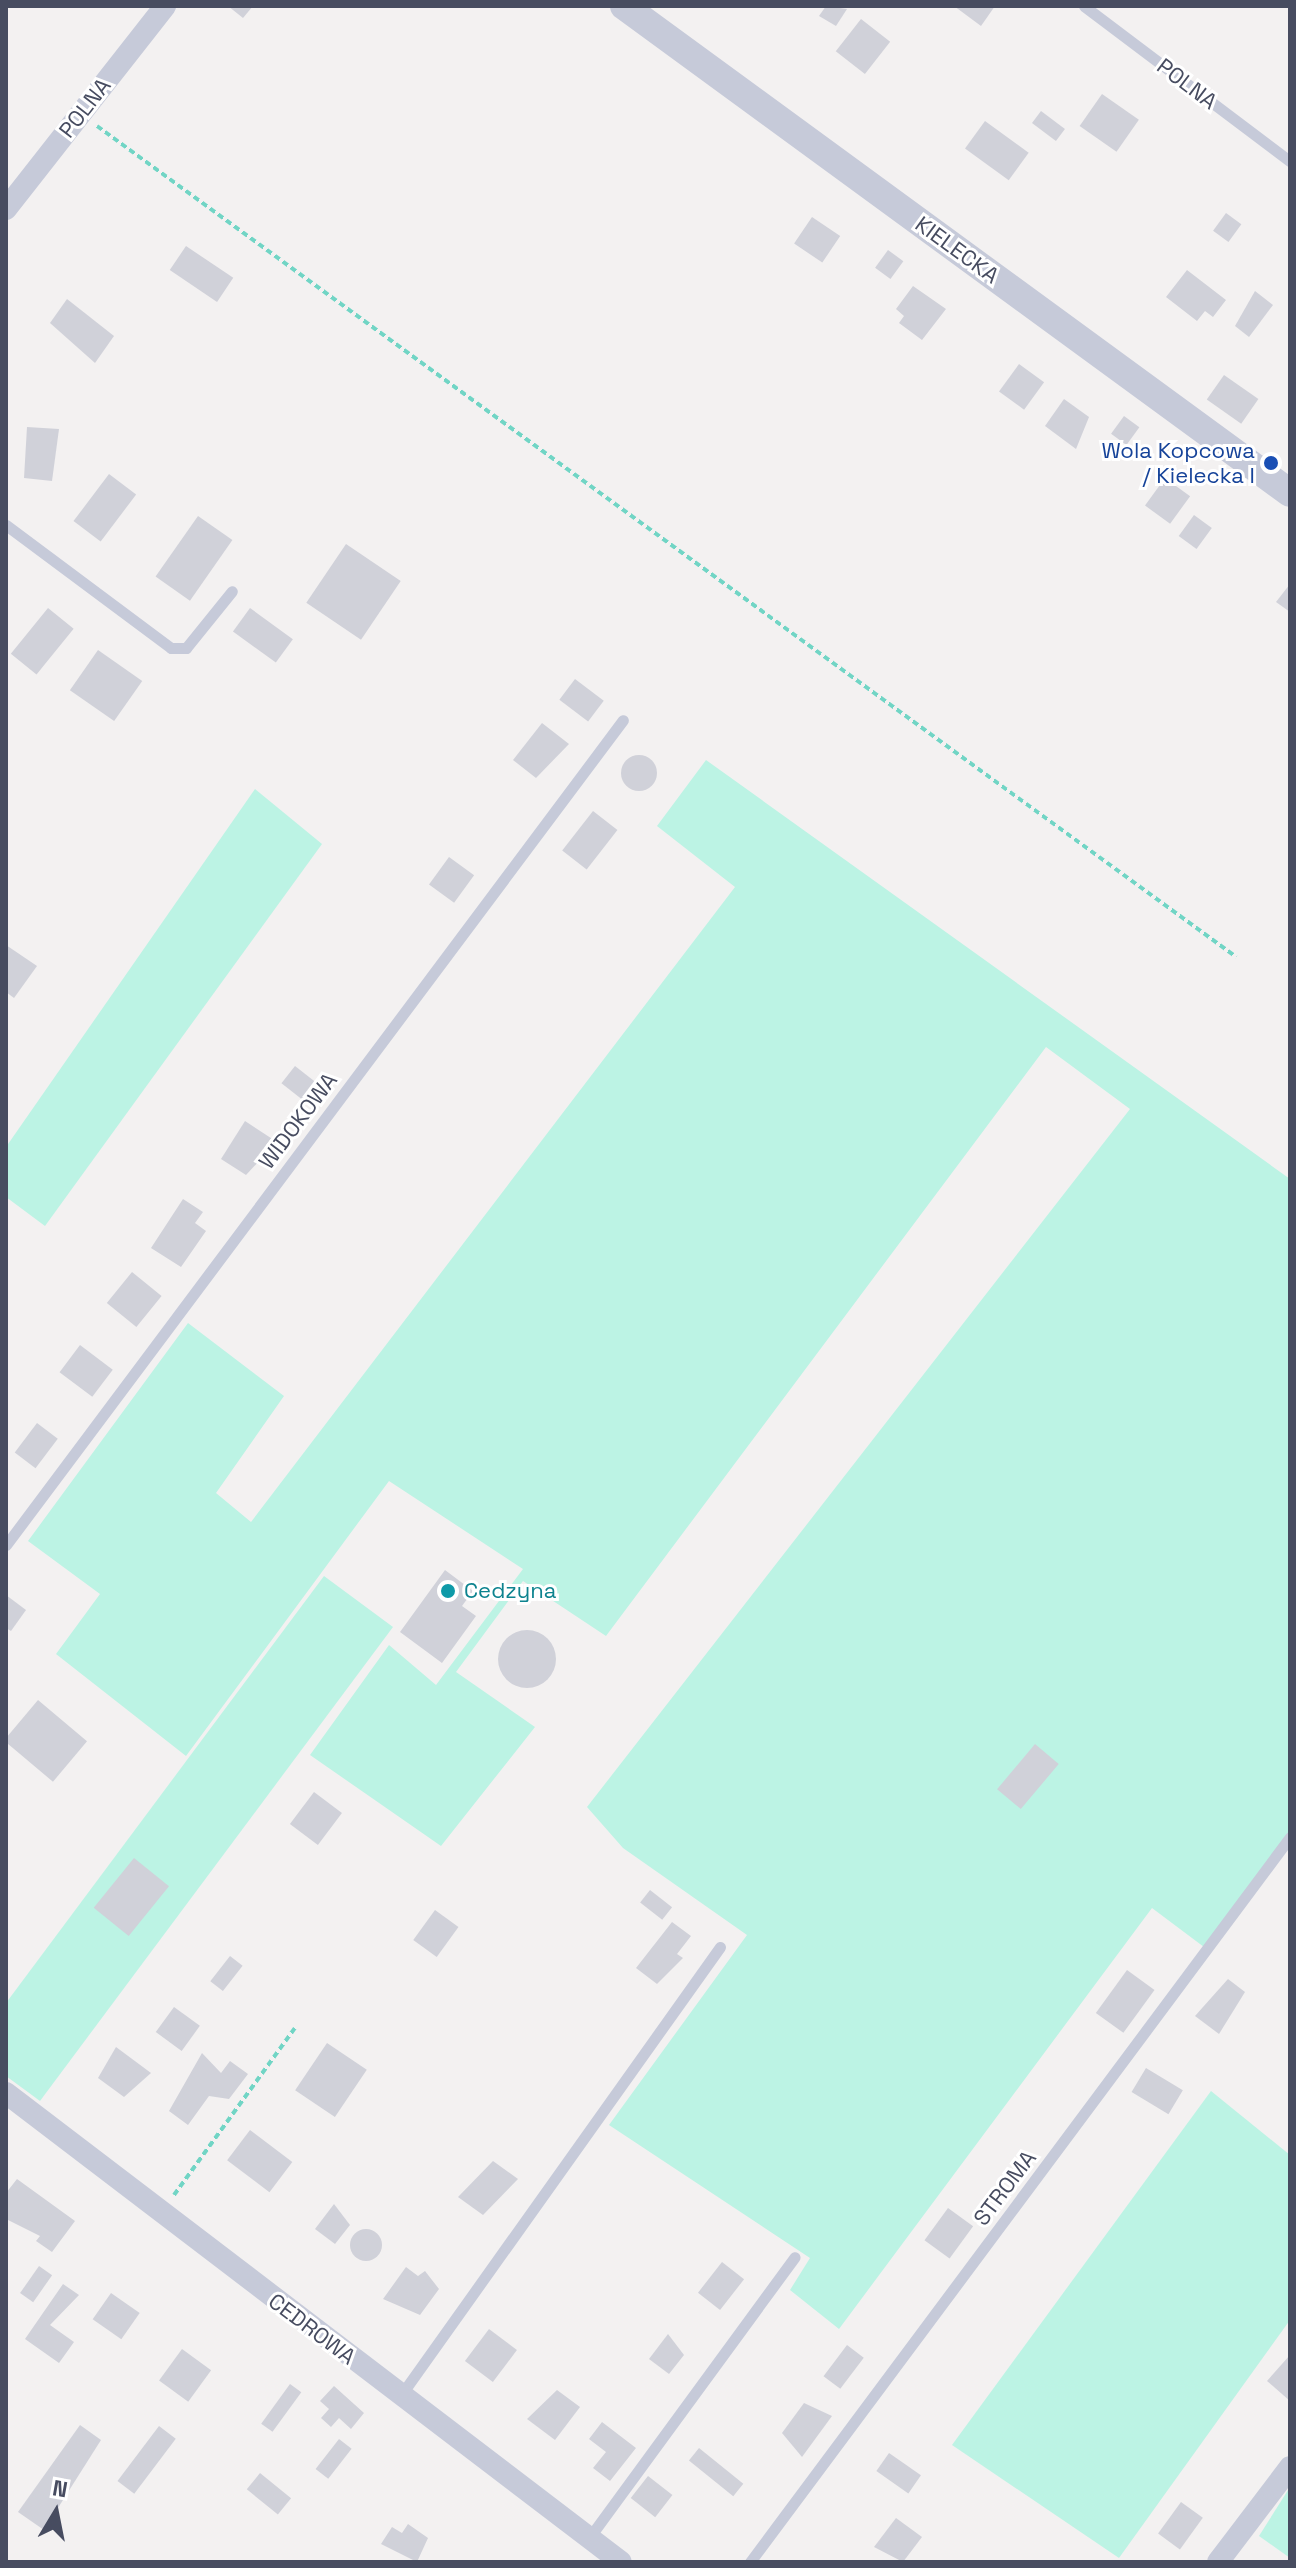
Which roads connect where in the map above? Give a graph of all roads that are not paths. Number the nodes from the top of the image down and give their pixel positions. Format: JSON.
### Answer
{"nodes":[{"id":1,"x":165,"y":6,"type":"edge"},
{"id":2,"x":624,"y":6,"type":"edge"},
{"id":3,"x":1084,"y":6,"type":"edge"},
{"id":4,"x":1290,"y":161,"type":"edge"},
{"id":5,"x":6,"y":209,"type":"edge"},
{"id":6,"x":1290,"y":493,"type":"edge"},
{"id":7,"x":6,"y":525,"type":"edge"},
{"id":8,"x":232,"y":591,"type":"dead end"},
{"id":9,"x":623,"y":720,"type":"dead end"},
{"id":10,"x":6,"y":1545,"type":"edge"},
{"id":11,"x":1290,"y":1837,"type":"edge"},
{"id":12,"x":720,"y":1947,"type":"dead end"},
{"id":13,"x":6,"y":2093,"type":"edge"},
{"id":14,"x":795,"y":2257,"type":"dead end"},
{"id":15,"x":401,"y":2396,"type":"junction"},
{"id":16,"x":1290,"y":2467,"type":"edge"},
{"id":17,"x":589,"y":2538,"type":"junction"},
{"id":18,"x":621,"y":2562,"type":"edge"},
{"id":19,"x":750,"y":2562,"type":"edge"},
{"id":20,"x":1218,"y":2562,"type":"edge"}],
"edges":[{"from":1,"to":5,"type":"street","name":"POLNA"},
{"from":2,"to":6,"type":"street","name":"KIELECKA"},
{"from":3,"to":4,"type":"lane","name":"POLNA"},
{"from":7,"to":8,"type":"lane"},
{"from":9,"to":10,"type":"lane","name":"WIDOKOWA"},
{"from":11,"to":19,"type":"lane","name":"STROMA"},
{"from":12,"to":15,"type":"lane"},
{"from":13,"to":15,"type":"street","name":"CEDROWA"},
{"from":14,"to":17,"type":"lane"},
{"from":15,"to":17,"type":"street","name":"CEDROWA"},
{"from":16,"to":20,"type":"street"},
{"from":17,"to":18,"type":"street","name":"CEDROWA"}]}
